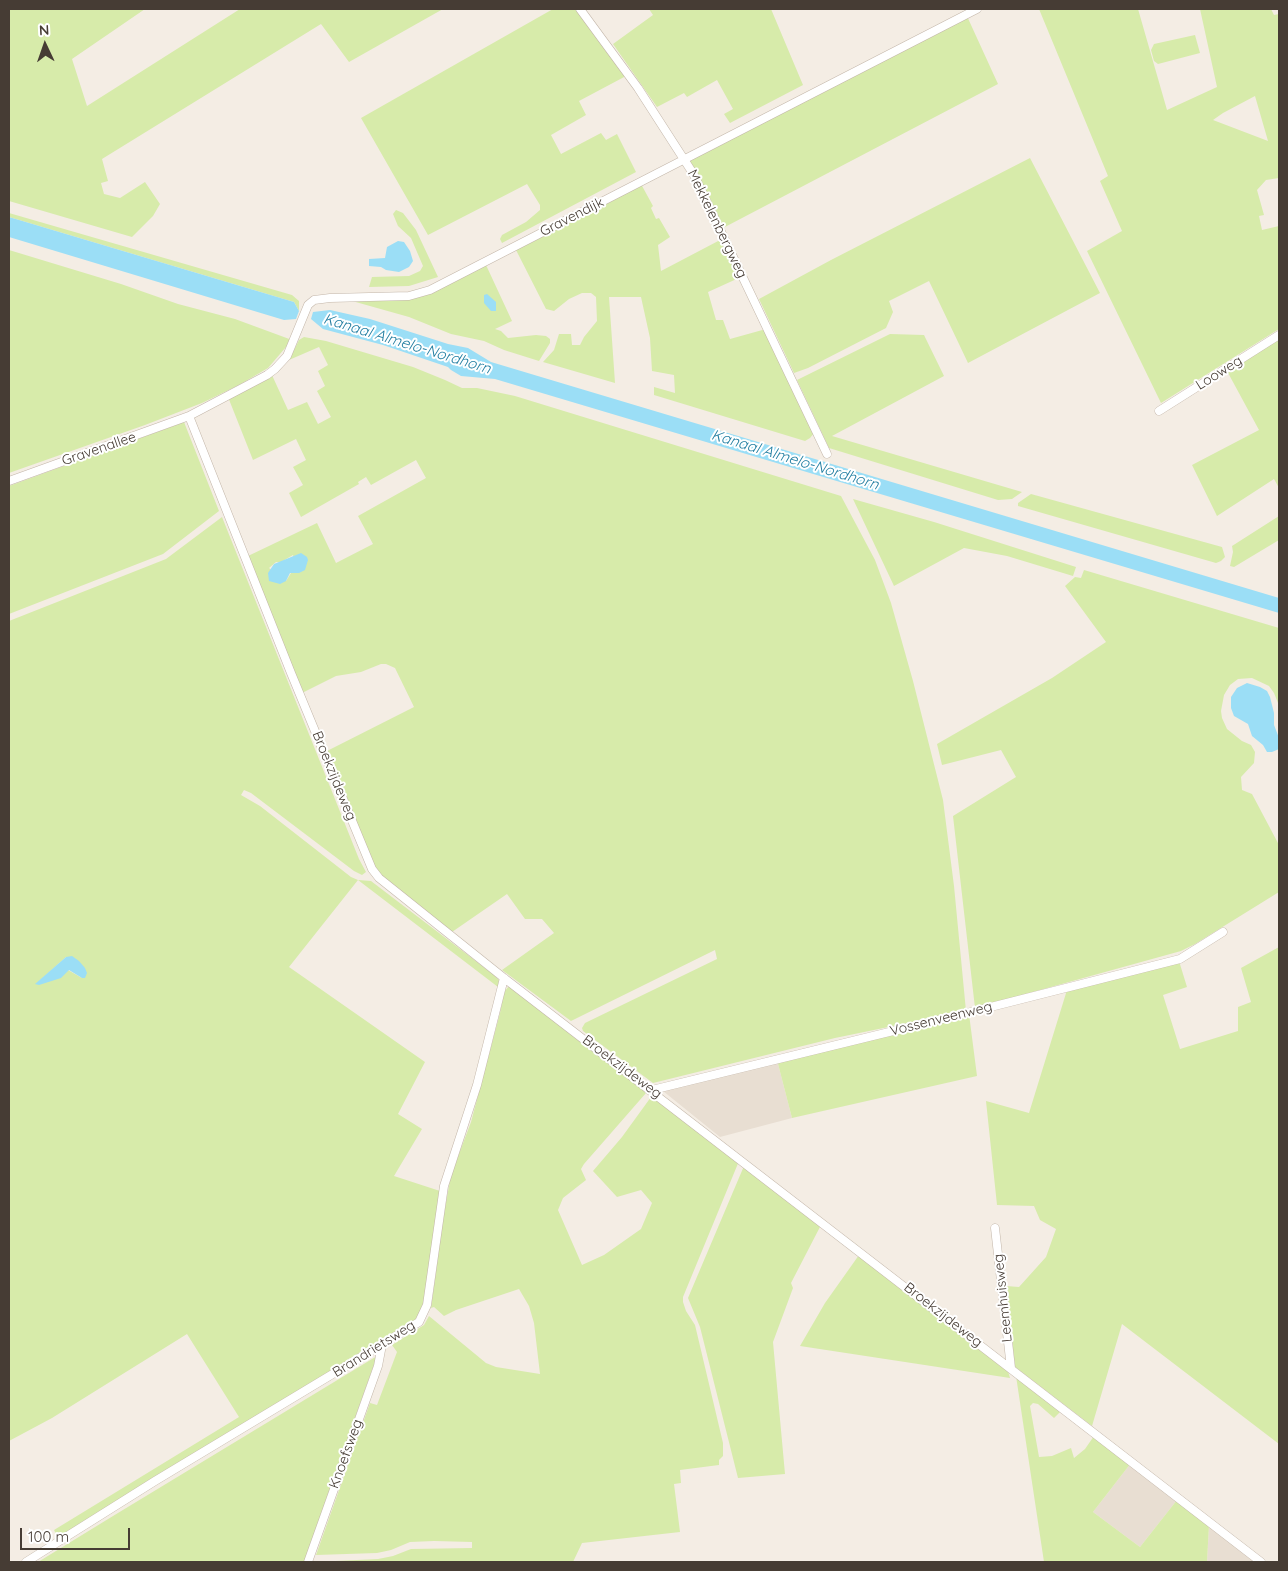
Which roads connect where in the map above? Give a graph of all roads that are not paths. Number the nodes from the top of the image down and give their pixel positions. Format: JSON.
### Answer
{"nodes":[{"id":1,"x":580,"y":9,"type":"edge"},
{"id":2,"x":977,"y":9,"type":"edge"},
{"id":3,"x":684,"y":159,"type":"junction"},
{"id":4,"x":1279,"y":335,"type":"edge"},
{"id":5,"x":1159,"y":411,"type":"dead end"},
{"id":6,"x":189,"y":416,"type":"junction"},
{"id":7,"x":827,"y":454,"type":"dead end"},
{"id":8,"x":9,"y":481,"type":"edge"},
{"id":9,"x":1223,"y":932,"type":"dead end"},
{"id":10,"x":504,"y":978,"type":"junction"},
{"id":11,"x":652,"y":1090,"type":"junction"},
{"id":12,"x":995,"y":1228,"type":"dead end"},
{"id":13,"x":382,"y":1345,"type":"junction"},
{"id":14,"x":1011,"y":1368,"type":"junction"},
{"id":15,"x":26,"y":1562,"type":"edge"},
{"id":16,"x":308,"y":1562,"type":"edge"},
{"id":17,"x":1261,"y":1562,"type":"edge"}],
"edges":[{"from":1,"to":3,"type":"street","name":"Mekkelenbergweg"},
{"from":2,"to":3,"type":"street","name":"Gravendijk"},
{"from":3,"to":6,"type":"street","name":"Gravendijk"},
{"from":3,"to":7,"type":"street","name":"Mekkelenbergweg"},
{"from":4,"to":5,"type":"street","name":"Looweg"},
{"from":6,"to":8,"type":"street","name":"Gravenallee"},
{"from":6,"to":10,"type":"street","name":"Broekzijdeweg"},
{"from":9,"to":11,"type":"street","name":"Vossenveenweg"},
{"from":10,"to":11,"type":"street","name":"Broekzijdeweg"},
{"from":10,"to":13,"type":"street","name":"Brandrietsweg"},
{"from":11,"to":14,"type":"street","name":"Broekzijdeweg"},
{"from":12,"to":14,"type":"street","name":"Leemhuisweg"},
{"from":13,"to":15,"type":"street","name":"Brandrietsweg"},
{"from":13,"to":16,"type":"street","name":"Knoefsweg"},
{"from":14,"to":17,"type":"street","name":"Broekzijdeweg"}]}
